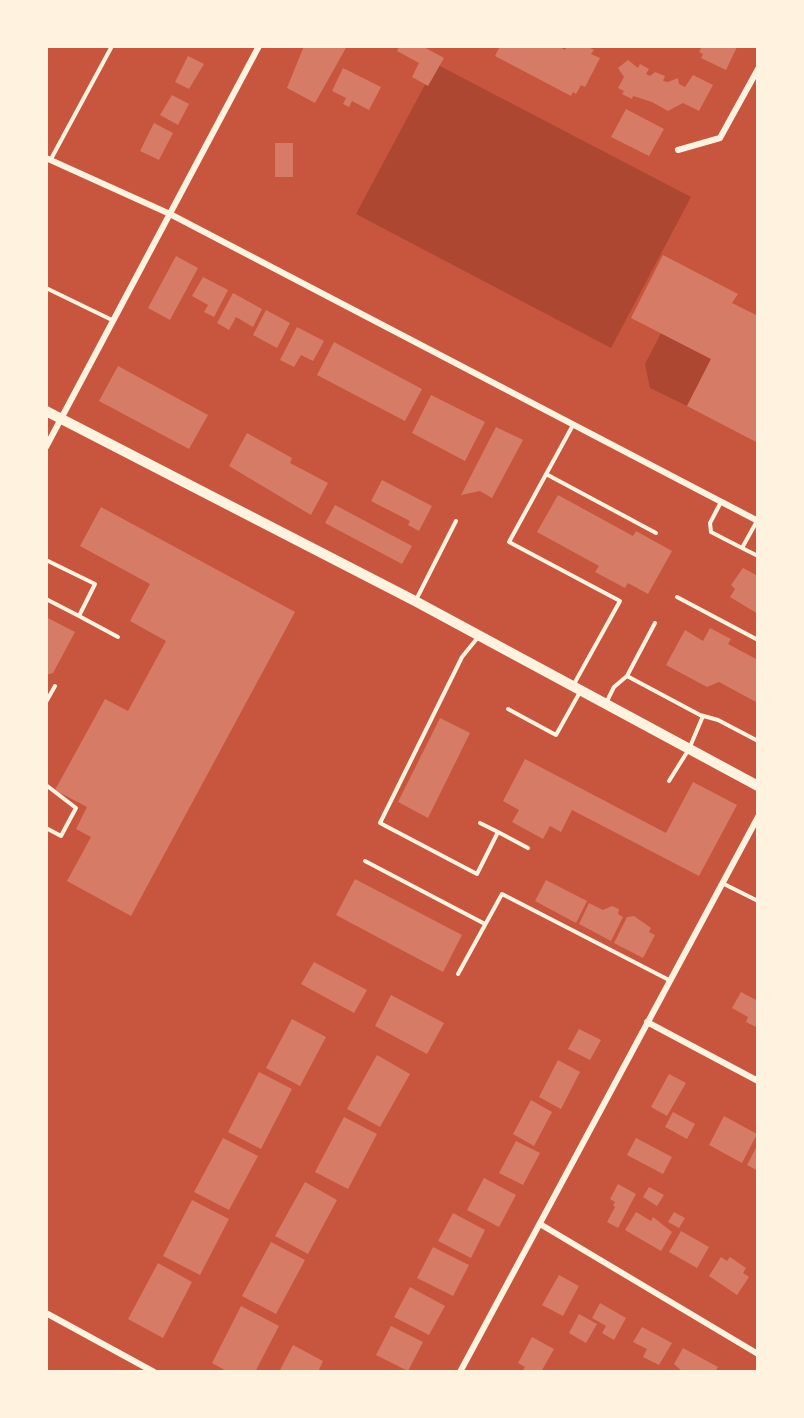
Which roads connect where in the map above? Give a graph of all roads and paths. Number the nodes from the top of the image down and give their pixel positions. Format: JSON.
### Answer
{"nodes":[{"id":1,"x":112,"y":46,"type":"edge"},
{"id":2,"x":259,"y":46,"type":"edge"},
{"id":3,"x":758,"y":69,"type":"edge"},
{"id":4,"x":678,"y":150,"type":"dead end"},
{"id":5,"x":49,"y":159,"type":"edge"},
{"id":6,"x":170,"y":214,"type":"junction"},
{"id":7,"x":46,"y":288,"type":"edge"},
{"id":8,"x":112,"y":320,"type":"junction"},
{"id":9,"x":46,"y":411,"type":"edge"},
{"id":10,"x":63,"y":418,"type":"junction"},
{"id":11,"x":573,"y":425,"type":"junction"},
{"id":12,"x":46,"y":447,"type":"edge"},
{"id":13,"x":546,"y":474,"type":"junction"},
{"id":14,"x":721,"y":502,"type":"junction"},
{"id":15,"x":456,"y":521,"type":"dead end"},
{"id":16,"x":757,"y":521,"type":"edge"},
{"id":17,"x":656,"y":533,"type":"dead end"},
{"id":18,"x":742,"y":548,"type":"junction"},
{"id":19,"x":758,"y":556,"type":"edge"},
{"id":20,"x":46,"y":560,"type":"edge"},
{"id":21,"x":677,"y":597,"type":"dead end"},
{"id":22,"x":46,"y":599,"type":"edge"},
{"id":23,"x":415,"y":601,"type":"junction"},
{"id":24,"x":79,"y":616,"type":"junction"},
{"id":25,"x":655,"y":622,"type":"dead end"},
{"id":26,"x":480,"y":636,"type":"junction"},
{"id":27,"x":118,"y":637,"type":"dead end"},
{"id":28,"x":758,"y":640,"type":"edge"},
{"id":29,"x":627,"y":676,"type":"junction"},
{"id":30,"x":55,"y":686,"type":"dead end"},
{"id":31,"x":577,"y":688,"type":"junction"},
{"id":32,"x":46,"y":702,"type":"edge"},
{"id":33,"x":606,"y":703,"type":"junction"},
{"id":34,"x":508,"y":709,"type":"dead end"},
{"id":35,"x":703,"y":716,"type":"junction"},
{"id":36,"x":758,"y":741,"type":"edge"},
{"id":37,"x":689,"y":749,"type":"junction"},
{"id":38,"x":669,"y":781,"type":"dead end"},
{"id":39,"x":46,"y":785,"type":"edge"},
{"id":40,"x":758,"y":786,"type":"edge"},
{"id":41,"x":758,"y":817,"type":"edge"},
{"id":42,"x":480,"y":823,"type":"dead end"},
{"id":43,"x":46,"y":828,"type":"edge"},
{"id":44,"x":498,"y":832,"type":"junction"},
{"id":45,"x":528,"y":848,"type":"dead end"},
{"id":46,"x":365,"y":861,"type":"dead end"},
{"id":47,"x":721,"y":882,"type":"junction"},
{"id":48,"x":758,"y":901,"type":"edge"},
{"id":49,"x":485,"y":924,"type":"junction"},
{"id":50,"x":458,"y":974,"type":"dead end"},
{"id":51,"x":669,"y":980,"type":"junction"},
{"id":52,"x":646,"y":1022,"type":"junction"},
{"id":53,"x":758,"y":1081,"type":"edge"},
{"id":54,"x":540,"y":1224,"type":"junction"},
{"id":55,"x":46,"y":1313,"type":"edge"},
{"id":56,"x":758,"y":1354,"type":"edge"},
{"id":57,"x":154,"y":1371,"type":"edge"},
{"id":58,"x":460,"y":1371,"type":"edge"}],
"edges":[{"from":1,"to":5,"type":"lane"},
{"from":2,"to":6,"type":"street"},
{"from":3,"to":4,"type":"street"},
{"from":5,"to":6,"type":"street"},
{"from":6,"to":8,"type":"street"},
{"from":6,"to":11,"type":"street"},
{"from":7,"to":8,"type":"lane"},
{"from":8,"to":10,"type":"street"},
{"from":9,"to":10,"type":"main road"},
{"from":10,"to":12,"type":"street"},
{"from":10,"to":23,"type":"main road"},
{"from":11,"to":13,"type":"lane"},
{"from":11,"to":14,"type":"street"},
{"from":13,"to":17,"type":"lane"},
{"from":13,"to":31,"type":"lane"},
{"from":14,"to":16,"type":"street"},
{"from":14,"to":18,"type":"lane"},
{"from":15,"to":23,"type":"lane"},
{"from":16,"to":18,"type":"lane"},
{"from":18,"to":19,"type":"lane"},
{"from":20,"to":24,"type":"lane"},
{"from":21,"to":28,"type":"lane"},
{"from":22,"to":24,"type":"lane"},
{"from":23,"to":26,"type":"main road"},
{"from":24,"to":27,"type":"lane"},
{"from":25,"to":29,"type":"lane"},
{"from":26,"to":31,"type":"main road"},
{"from":26,"to":44,"type":"lane"},
{"from":29,"to":33,"type":"lane"},
{"from":29,"to":35,"type":"lane"},
{"from":30,"to":32,"type":"lane"},
{"from":31,"to":33,"type":"main road"},
{"from":31,"to":34,"type":"lane"},
{"from":33,"to":37,"type":"main road"},
{"from":35,"to":36,"type":"lane"},
{"from":35,"to":37,"type":"lane"},
{"from":37,"to":38,"type":"lane"},
{"from":37,"to":40,"type":"main road"},
{"from":39,"to":43,"type":"lane"},
{"from":41,"to":47,"type":"street"},
{"from":42,"to":44,"type":"lane"},
{"from":44,"to":45,"type":"lane"},
{"from":46,"to":49,"type":"lane"},
{"from":47,"to":48,"type":"lane"},
{"from":47,"to":51,"type":"street"},
{"from":49,"to":50,"type":"lane"},
{"from":49,"to":51,"type":"lane"},
{"from":51,"to":52,"type":"street"},
{"from":52,"to":53,"type":"street"},
{"from":52,"to":54,"type":"street"},
{"from":54,"to":56,"type":"street"},
{"from":54,"to":58,"type":"street"},
{"from":55,"to":57,"type":"street"}]}
